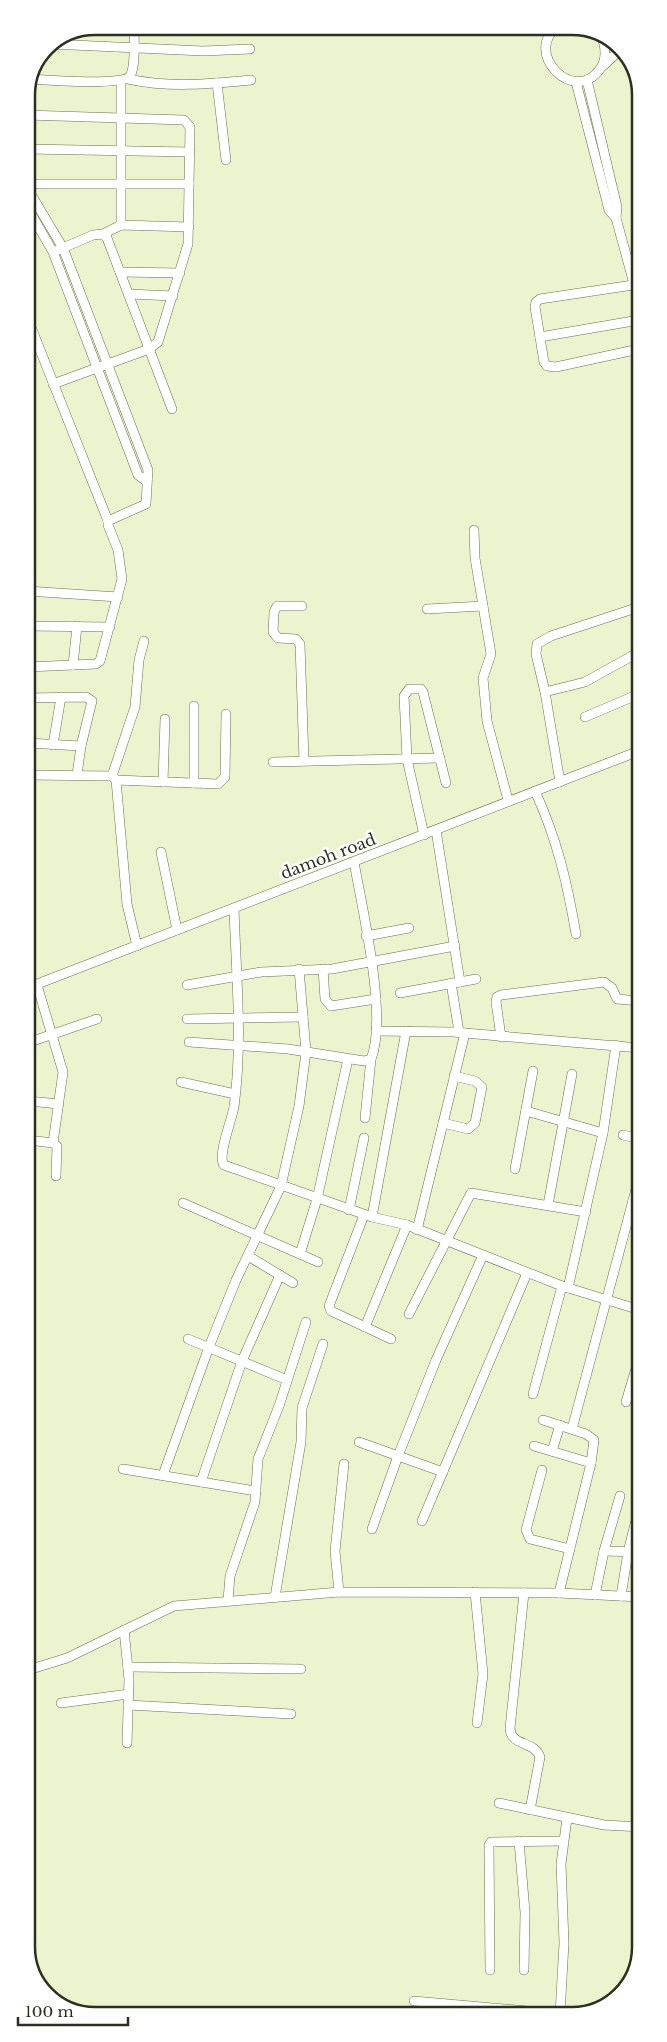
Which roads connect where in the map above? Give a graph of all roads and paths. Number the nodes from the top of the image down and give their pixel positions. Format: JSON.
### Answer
{"nodes":[{"id":1,"x":134,"y":35,"type":"edge"},
{"id":2,"x":550,"y":35,"type":"edge"},
{"id":3,"x":604,"y":44,"type":"edge"},
{"id":4,"x":63,"y":45,"type":"edge"},
{"id":5,"x":133,"y":48,"type":"junction"},
{"id":6,"x":250,"y":48,"type":"dead end"},
{"id":7,"x":616,"y":54,"type":"edge"},
{"id":8,"x":603,"y":65,"type":"junction"},
{"id":9,"x":37,"y":79,"type":"edge"},
{"id":10,"x":124,"y":80,"type":"junction"},
{"id":11,"x":252,"y":80,"type":"dead end"},
{"id":12,"x":587,"y":80,"type":"junction"},
{"id":13,"x":576,"y":82,"type":"junction"},
{"id":14,"x":217,"y":83,"type":"junction"},
{"id":15,"x":35,"y":115,"type":"edge"},
{"id":16,"x":120,"y":118,"type":"junction"},
{"id":17,"x":35,"y":149,"type":"edge"},
{"id":18,"x":120,"y":151,"type":"junction"},
{"id":19,"x":190,"y":152,"type":"junction"},
{"id":20,"x":226,"y":160,"type":"dead end"},
{"id":21,"x":121,"y":183,"type":"junction"},
{"id":22,"x":190,"y":184,"type":"junction"},
{"id":23,"x":35,"y":185,"type":"edge"},
{"id":24,"x":35,"y":200,"type":"edge"},
{"id":25,"x":616,"y":218,"type":"junction"},
{"id":26,"x":35,"y":222,"type":"edge"},
{"id":27,"x":121,"y":225,"type":"junction"},
{"id":28,"x":189,"y":228,"type":"junction"},
{"id":29,"x":103,"y":234,"type":"junction"},
{"id":30,"x":63,"y":248,"type":"junction"},
{"id":31,"x":53,"y":252,"type":"junction"},
{"id":32,"x":120,"y":272,"type":"junction"},
{"id":33,"x":180,"y":273,"type":"junction"},
{"id":34,"x":632,"y":278,"type":"edge"},
{"id":35,"x":632,"y":285,"type":"edge"},
{"id":36,"x":128,"y":294,"type":"junction"},
{"id":37,"x":172,"y":296,"type":"junction"},
{"id":38,"x":632,"y":321,"type":"edge"},
{"id":39,"x":540,"y":337,"type":"junction"},
{"id":40,"x":35,"y":338,"type":"edge"},
{"id":41,"x":149,"y":349,"type":"junction"},
{"id":42,"x":632,"y":350,"type":"edge"},
{"id":43,"x":108,"y":364,"type":"junction"},
{"id":44,"x":98,"y":368,"type":"junction"},
{"id":45,"x":53,"y":384,"type":"junction"},
{"id":46,"x":172,"y":409,"type":"dead end"},
{"id":47,"x":146,"y":481,"type":"junction"},
{"id":48,"x":108,"y":521,"type":"junction"},
{"id":49,"x":474,"y":530,"type":"dead end"},
{"id":50,"x":35,"y":592,"type":"edge"},
{"id":51,"x":118,"y":597,"type":"junction"},
{"id":52,"x":302,"y":606,"type":"dead end"},
{"id":53,"x":483,"y":606,"type":"junction"},
{"id":54,"x":427,"y":609,"type":"dead end"},
{"id":55,"x":632,"y":609,"type":"edge"},
{"id":56,"x":35,"y":626,"type":"edge"},
{"id":57,"x":77,"y":626,"type":"junction"},
{"id":58,"x":110,"y":627,"type":"junction"},
{"id":59,"x":144,"y":642,"type":"dead end"},
{"id":60,"x":632,"y":656,"type":"edge"},
{"id":61,"x":73,"y":665,"type":"junction"},
{"id":62,"x":35,"y":667,"type":"edge"},
{"id":63,"x":546,"y":692,"type":"junction"},
{"id":64,"x":61,"y":697,"type":"junction"},
{"id":65,"x":632,"y":697,"type":"edge"},
{"id":66,"x":35,"y":698,"type":"edge"},
{"id":67,"x":194,"y":706,"type":"dead end"},
{"id":68,"x":226,"y":714,"type":"dead end"},
{"id":69,"x":585,"y":717,"type":"dead end"},
{"id":70,"x":165,"y":719,"type":"dead end"},
{"id":71,"x":35,"y":744,"type":"edge"},
{"id":72,"x":53,"y":745,"type":"junction"},
{"id":73,"x":81,"y":746,"type":"junction"},
{"id":74,"x":632,"y":754,"type":"edge"},
{"id":75,"x":440,"y":758,"type":"junction"},
{"id":76,"x":407,"y":759,"type":"junction"},
{"id":77,"x":304,"y":761,"type":"junction"},
{"id":78,"x":273,"y":762,"type":"dead end"},
{"id":79,"x":35,"y":775,"type":"edge"},
{"id":80,"x":77,"y":775,"type":"junction"},
{"id":81,"x":114,"y":778,"type":"junction"},
{"id":82,"x":163,"y":782,"type":"junction"},
{"id":83,"x":560,"y":782,"type":"junction"},
{"id":84,"x":194,"y":783,"type":"junction"},
{"id":85,"x":446,"y":783,"type":"dead end"},
{"id":86,"x":535,"y":791,"type":"junction"},
{"id":87,"x":508,"y":800,"type":"junction"},
{"id":88,"x":436,"y":830,"type":"junction"},
{"id":89,"x":424,"y":835,"type":"junction"},
{"id":90,"x":161,"y":852,"type":"dead end"},
{"id":91,"x":354,"y":862,"type":"junction"},
{"id":92,"x":234,"y":908,"type":"junction"},
{"id":93,"x":409,"y":928,"type":"dead end"},
{"id":94,"x":177,"y":930,"type":"junction"},
{"id":95,"x":576,"y":934,"type":"dead end"},
{"id":96,"x":366,"y":936,"type":"junction"},
{"id":97,"x":137,"y":946,"type":"junction"},
{"id":98,"x":455,"y":946,"type":"junction"},
{"id":99,"x":371,"y":963,"type":"junction"},
{"id":100,"x":299,"y":969,"type":"junction"},
{"id":101,"x":323,"y":969,"type":"junction"},
{"id":102,"x":236,"y":976,"type":"junction"},
{"id":103,"x":476,"y":979,"type":"dead end"},
{"id":104,"x":456,"y":983,"type":"junction"},
{"id":105,"x":37,"y":985,"type":"joint"},
{"id":106,"x":187,"y":985,"type":"dead end"},
{"id":107,"x":400,"y":993,"type":"dead end"},
{"id":108,"x":376,"y":999,"type":"junction"},
{"id":109,"x":632,"y":1000,"type":"edge"},
{"id":110,"x":303,"y":1017,"type":"junction"},
{"id":111,"x":238,"y":1018,"type":"junction"},
{"id":112,"x":97,"y":1019,"type":"dead end"},
{"id":113,"x":187,"y":1019,"type":"dead end"},
{"id":114,"x":376,"y":1031,"type":"junction"},
{"id":115,"x":406,"y":1031,"type":"junction"},
{"id":116,"x":462,"y":1033,"type":"junction"},
{"id":117,"x":52,"y":1034,"type":"junction"},
{"id":118,"x":501,"y":1037,"type":"junction"},
{"id":119,"x":35,"y":1040,"type":"edge"},
{"id":120,"x":189,"y":1042,"type":"dead end"},
{"id":121,"x":238,"y":1045,"type":"junction"},
{"id":122,"x":616,"y":1045,"type":"junction"},
{"id":123,"x":632,"y":1047,"type":"edge"},
{"id":124,"x":306,"y":1052,"type":"junction"},
{"id":125,"x":348,"y":1059,"type":"junction"},
{"id":126,"x":371,"y":1059,"type":"junction"},
{"id":127,"x":533,"y":1070,"type":"dead end"},
{"id":128,"x":572,"y":1074,"type":"dead end"},
{"id":129,"x":454,"y":1076,"type":"junction"},
{"id":130,"x":181,"y":1082,"type":"dead end"},
{"id":131,"x":235,"y":1094,"type":"junction"},
{"id":132,"x":35,"y":1102,"type":"edge"},
{"id":133,"x":59,"y":1104,"type":"junction"},
{"id":134,"x":526,"y":1111,"type":"junction"},
{"id":135,"x":365,"y":1118,"type":"dead end"},
{"id":136,"x":564,"y":1122,"type":"junction"},
{"id":137,"x":443,"y":1123,"type":"junction"},
{"id":138,"x":603,"y":1133,"type":"junction"},
{"id":139,"x":623,"y":1135,"type":"dead end"},
{"id":140,"x":632,"y":1137,"type":"edge"},
{"id":141,"x":364,"y":1138,"type":"dead end"},
{"id":142,"x":35,"y":1141,"type":"edge"},
{"id":143,"x":53,"y":1143,"type":"junction"},
{"id":144,"x":515,"y":1169,"type":"dead end"},
{"id":145,"x":56,"y":1176,"type":"dead end"},
{"id":146,"x":282,"y":1186,"type":"junction"},
{"id":147,"x":317,"y":1199,"type":"junction"},
{"id":148,"x":183,"y":1203,"type":"dead end"},
{"id":149,"x":632,"y":1204,"type":"edge"},
{"id":150,"x":548,"y":1206,"type":"junction"},
{"id":151,"x":349,"y":1210,"type":"junction"},
{"id":152,"x":586,"y":1212,"type":"junction"},
{"id":153,"x":368,"y":1216,"type":"junction"},
{"id":154,"x":407,"y":1226,"type":"junction"},
{"id":155,"x":417,"y":1230,"type":"junction"},
{"id":156,"x":257,"y":1236,"type":"junction"},
{"id":157,"x":446,"y":1241,"type":"junction"},
{"id":158,"x":300,"y":1254,"type":"junction"},
{"id":159,"x":483,"y":1255,"type":"junction"},
{"id":160,"x":248,"y":1256,"type":"junction"},
{"id":161,"x":318,"y":1262,"type":"dead end"},
{"id":162,"x":527,"y":1273,"type":"junction"},
{"id":163,"x":280,"y":1275,"type":"junction"},
{"id":164,"x":293,"y":1283,"type":"dead end"},
{"id":165,"x":565,"y":1287,"type":"junction"},
{"id":166,"x":606,"y":1300,"type":"junction"},
{"id":167,"x":632,"y":1308,"type":"edge"},
{"id":168,"x":409,"y":1314,"type":"dead end"},
{"id":169,"x":306,"y":1322,"type":"dead end"},
{"id":170,"x":366,"y":1327,"type":"junction"},
{"id":171,"x":188,"y":1338,"type":"dead end"},
{"id":172,"x":391,"y":1339,"type":"dead end"},
{"id":173,"x":323,"y":1344,"type":"dead end"},
{"id":174,"x":209,"y":1347,"type":"junction"},
{"id":175,"x":242,"y":1361,"type":"junction"},
{"id":176,"x":287,"y":1380,"type":"junction"},
{"id":177,"x":632,"y":1382,"type":"edge"},
{"id":178,"x":533,"y":1394,"type":"dead end"},
{"id":179,"x":626,"y":1402,"type":"dead end"},
{"id":180,"x":542,"y":1420,"type":"dead end"},
{"id":181,"x":560,"y":1425,"type":"junction"},
{"id":182,"x":572,"y":1429,"type":"junction"},
{"id":183,"x":359,"y":1442,"type":"dead end"},
{"id":184,"x":534,"y":1446,"type":"dead end"},
{"id":185,"x":552,"y":1451,"type":"junction"},
{"id":186,"x":398,"y":1456,"type":"junction"},
{"id":187,"x":591,"y":1463,"type":"junction"},
{"id":188,"x":344,"y":1464,"type":"dead end"},
{"id":189,"x":123,"y":1468,"type":"dead end"},
{"id":190,"x":542,"y":1470,"type":"dead end"},
{"id":191,"x":443,"y":1472,"type":"junction"},
{"id":192,"x":163,"y":1475,"type":"junction"},
{"id":193,"x":201,"y":1482,"type":"junction"},
{"id":194,"x":256,"y":1491,"type":"junction"},
{"id":195,"x":620,"y":1496,"type":"dead end"},
{"id":196,"x":422,"y":1521,"type":"dead end"},
{"id":197,"x":372,"y":1529,"type":"dead end"},
{"id":198,"x":632,"y":1536,"type":"edge"},
{"id":199,"x":570,"y":1549,"type":"junction"},
{"id":200,"x":604,"y":1551,"type":"junction"},
{"id":201,"x":628,"y":1552,"type":"junction"},
{"id":202,"x":632,"y":1552,"type":"edge"},
{"id":203,"x":339,"y":1592,"type":"junction"},
{"id":204,"x":475,"y":1592,"type":"junction"},
{"id":205,"x":524,"y":1593,"type":"junction"},
{"id":206,"x":559,"y":1594,"type":"junction"},
{"id":207,"x":595,"y":1595,"type":"junction"},
{"id":208,"x":621,"y":1596,"type":"junction"},
{"id":209,"x":275,"y":1597,"type":"junction"},
{"id":210,"x":632,"y":1597,"type":"edge"},
{"id":211,"x":228,"y":1600,"type":"junction"},
{"id":212,"x":124,"y":1630,"type":"junction"},
{"id":213,"x":128,"y":1667,"type":"junction"},
{"id":214,"x":35,"y":1668,"type":"edge"},
{"id":215,"x":301,"y":1669,"type":"dead end"},
{"id":216,"x":129,"y":1694,"type":"junction"},
{"id":217,"x":61,"y":1703,"type":"dead end"},
{"id":218,"x":128,"y":1705,"type":"junction"},
{"id":219,"x":291,"y":1714,"type":"dead end"},
{"id":220,"x":477,"y":1723,"type":"dead end"},
{"id":221,"x":127,"y":1743,"type":"dead end"},
{"id":222,"x":499,"y":1804,"type":"dead end"},
{"id":223,"x":530,"y":1810,"type":"junction"},
{"id":224,"x":568,"y":1818,"type":"junction"},
{"id":225,"x":632,"y":1827,"type":"edge"},
{"id":226,"x":519,"y":1841,"type":"junction"},
{"id":227,"x":563,"y":1841,"type":"junction"},
{"id":228,"x":490,"y":1970,"type":"dead end"},
{"id":229,"x":524,"y":1970,"type":"dead end"},
{"id":230,"x":414,"y":2002,"type":"dead end"},
{"id":231,"x":475,"y":2007,"type":"edge"},
{"id":232,"x":560,"y":2007,"type":"edge"}],
"edges":[{"from":1,"to":5,"type":"street"},
{"from":2,"to":13,"type":"street"},
{"from":3,"to":8,"type":"street"},
{"from":4,"to":5,"type":"street"},
{"from":5,"to":6,"type":"street"},
{"from":5,"to":10,"type":"street"},
{"from":7,"to":8,"type":"street"},
{"from":8,"to":12,"type":"street"},
{"from":9,"to":10,"type":"street"},
{"from":10,"to":14,"type":"street"},
{"from":10,"to":16,"type":"street"},
{"from":11,"to":14,"type":"street"},
{"from":12,"to":13,"type":"street"},
{"from":12,"to":25,"type":"street"},
{"from":13,"to":25,"type":"street"},
{"from":14,"to":20,"type":"street"},
{"from":15,"to":16,"type":"street"},
{"from":16,"to":18,"type":"street"},
{"from":16,"to":19,"type":"street"},
{"from":17,"to":18,"type":"street"},
{"from":18,"to":19,"type":"street"},
{"from":18,"to":21,"type":"street"},
{"from":19,"to":22,"type":"street"},
{"from":21,"to":22,"type":"street"},
{"from":21,"to":23,"type":"street"},
{"from":21,"to":27,"type":"street"},
{"from":22,"to":28,"type":"street"},
{"from":24,"to":30,"type":"street"},
{"from":25,"to":34,"type":"street"},
{"from":26,"to":31,"type":"street"},
{"from":27,"to":28,"type":"street"},
{"from":27,"to":29,"type":"street"},
{"from":28,"to":33,"type":"street"},
{"from":29,"to":30,"type":"street"},
{"from":29,"to":32,"type":"street"},
{"from":30,"to":31,"type":"street"},
{"from":30,"to":43,"type":"street"},
{"from":31,"to":44,"type":"street"},
{"from":32,"to":33,"type":"street"},
{"from":32,"to":36,"type":"street"},
{"from":33,"to":37,"type":"street"},
{"from":35,"to":39,"type":"street"},
{"from":36,"to":37,"type":"street"},
{"from":36,"to":41,"type":"street"},
{"from":37,"to":41,"type":"street"},
{"from":38,"to":39,"type":"street"},
{"from":39,"to":42,"type":"street"},
{"from":40,"to":45,"type":"street"},
{"from":41,"to":43,"type":"street"},
{"from":41,"to":46,"type":"street"},
{"from":43,"to":44,"type":"street"},
{"from":43,"to":47,"type":"street"},
{"from":44,"to":45,"type":"street"},
{"from":44,"to":47,"type":"street"},
{"from":45,"to":48,"type":"street"},
{"from":47,"to":48,"type":"street"},
{"from":48,"to":51,"type":"street"},
{"from":49,"to":53,"type":"street"},
{"from":50,"to":51,"type":"street"},
{"from":51,"to":58,"type":"street"},
{"from":52,"to":77,"type":"street"},
{"from":53,"to":54,"type":"street"},
{"from":53,"to":87,"type":"street"},
{"from":55,"to":63,"type":"street"},
{"from":56,"to":57,"type":"street"},
{"from":57,"to":58,"type":"street"},
{"from":57,"to":61,"type":"street"},
{"from":58,"to":61,"type":"street"},
{"from":59,"to":81,"type":"street"},
{"from":60,"to":63,"type":"street"},
{"from":61,"to":62,"type":"street"},
{"from":63,"to":83,"type":"street"},
{"from":64,"to":66,"type":"street"},
{"from":64,"to":72,"type":"street"},
{"from":64,"to":73,"type":"street"},
{"from":65,"to":69,"type":"street"},
{"from":67,"to":84,"type":"street"},
{"from":68,"to":84,"type":"street"},
{"from":70,"to":82,"type":"street"},
{"from":71,"to":72,"type":"street"},
{"from":72,"to":73,"type":"street"},
{"from":73,"to":80,"type":"street"},
{"from":74,"to":83,"type":"street","name":"damoh road"},
{"from":75,"to":76,"type":"street"},
{"from":75,"to":76,"type":"street"},
{"from":75,"to":85,"type":"street"},
{"from":76,"to":77,"type":"street"},
{"from":76,"to":89,"type":"street"},
{"from":77,"to":78,"type":"street"},
{"from":79,"to":80,"type":"street"},
{"from":80,"to":81,"type":"street"},
{"from":81,"to":82,"type":"street"},
{"from":81,"to":97,"type":"street"},
{"from":82,"to":84,"type":"street"},
{"from":83,"to":86,"type":"street","name":"damoh road"},
{"from":86,"to":87,"type":"street","name":"damoh road"},
{"from":86,"to":95,"type":"street"},
{"from":87,"to":88,"type":"street","name":"damoh road"},
{"from":88,"to":89,"type":"street","name":"damoh road"},
{"from":88,"to":98,"type":"street"},
{"from":89,"to":91,"type":"street","name":"damoh road"},
{"from":90,"to":94,"type":"street"},
{"from":91,"to":92,"type":"street","name":"damoh road"},
{"from":91,"to":96,"type":"street"},
{"from":92,"to":94,"type":"street","name":"damoh road"},
{"from":92,"to":102,"type":"street"},
{"from":93,"to":96,"type":"street"},
{"from":94,"to":97,"type":"street","name":"damoh road"},
{"from":96,"to":99,"type":"street"},
{"from":97,"to":105,"type":"street","name":"damoh road"},
{"from":98,"to":99,"type":"street"},
{"from":98,"to":104,"type":"street"},
{"from":99,"to":101,"type":"street"},
{"from":99,"to":108,"type":"street"},
{"from":100,"to":101,"type":"street"},
{"from":100,"to":102,"type":"street"},
{"from":100,"to":110,"type":"street"},
{"from":101,"to":108,"type":"street"},
{"from":102,"to":106,"type":"street"},
{"from":102,"to":111,"type":"street"},
{"from":103,"to":104,"type":"street"},
{"from":104,"to":107,"type":"street"},
{"from":104,"to":116,"type":"street"},
{"from":105,"to":117,"type":"street"},
{"from":108,"to":114,"type":"street"},
{"from":109,"to":118,"type":"street"},
{"from":110,"to":111,"type":"street"},
{"from":110,"to":124,"type":"street"},
{"from":111,"to":113,"type":"street"},
{"from":111,"to":121,"type":"street"},
{"from":112,"to":117,"type":"street"},
{"from":114,"to":115,"type":"street"},
{"from":114,"to":126,"type":"street"},
{"from":115,"to":116,"type":"street"},
{"from":115,"to":153,"type":"street"},
{"from":116,"to":118,"type":"street"},
{"from":116,"to":129,"type":"street"},
{"from":117,"to":119,"type":"street"},
{"from":117,"to":133,"type":"street"},
{"from":118,"to":122,"type":"street"},
{"from":120,"to":121,"type":"street"},
{"from":121,"to":124,"type":"street"},
{"from":121,"to":131,"type":"street"},
{"from":122,"to":123,"type":"street"},
{"from":122,"to":138,"type":"street"},
{"from":124,"to":125,"type":"street"},
{"from":124,"to":146,"type":"street"},
{"from":125,"to":126,"type":"street"},
{"from":125,"to":147,"type":"street"},
{"from":126,"to":135,"type":"street"},
{"from":127,"to":134,"type":"street"},
{"from":128,"to":136,"type":"street"},
{"from":129,"to":137,"type":"street"},
{"from":129,"to":137,"type":"street"},
{"from":130,"to":131,"type":"street"},
{"from":131,"to":146,"type":"street"},
{"from":132,"to":133,"type":"street"},
{"from":133,"to":143,"type":"street"},
{"from":134,"to":136,"type":"street"},
{"from":134,"to":144,"type":"street"},
{"from":136,"to":138,"type":"street"},
{"from":136,"to":150,"type":"street"},
{"from":137,"to":155,"type":"street"},
{"from":138,"to":152,"type":"street"},
{"from":139,"to":140,"type":"street"},
{"from":141,"to":151,"type":"street"},
{"from":142,"to":143,"type":"street"},
{"from":143,"to":145,"type":"street"},
{"from":146,"to":147,"type":"street"},
{"from":146,"to":156,"type":"street"},
{"from":147,"to":151,"type":"street"},
{"from":147,"to":158,"type":"street"},
{"from":148,"to":156,"type":"street"},
{"from":149,"to":166,"type":"street"},
{"from":150,"to":152,"type":"street"},
{"from":150,"to":157,"type":"street"},
{"from":151,"to":153,"type":"street"},
{"from":152,"to":165,"type":"street"},
{"from":153,"to":154,"type":"street"},
{"from":153,"to":170,"type":"street"},
{"from":154,"to":155,"type":"street"},
{"from":154,"to":170,"type":"street"},
{"from":155,"to":157,"type":"street"},
{"from":156,"to":158,"type":"street"},
{"from":156,"to":160,"type":"street"},
{"from":157,"to":159,"type":"street"},
{"from":157,"to":168,"type":"street"},
{"from":158,"to":161,"type":"street"},
{"from":159,"to":162,"type":"street"},
{"from":159,"to":186,"type":"street"},
{"from":160,"to":163,"type":"street"},
{"from":160,"to":174,"type":"street"},
{"from":162,"to":165,"type":"street"},
{"from":162,"to":191,"type":"street"},
{"from":163,"to":164,"type":"street"},
{"from":163,"to":175,"type":"street"},
{"from":165,"to":166,"type":"street"},
{"from":165,"to":178,"type":"street"},
{"from":166,"to":167,"type":"street"},
{"from":166,"to":182,"type":"street"},
{"from":169,"to":176,"type":"street"},
{"from":170,"to":172,"type":"street"},
{"from":171,"to":174,"type":"street"},
{"from":173,"to":209,"type":"street"},
{"from":174,"to":175,"type":"street"},
{"from":174,"to":192,"type":"street"},
{"from":175,"to":176,"type":"street"},
{"from":175,"to":193,"type":"street"},
{"from":176,"to":194,"type":"street"},
{"from":177,"to":179,"type":"street"},
{"from":180,"to":181,"type":"street"},
{"from":181,"to":182,"type":"street"},
{"from":181,"to":185,"type":"street"},
{"from":182,"to":187,"type":"street"},
{"from":183,"to":186,"type":"street"},
{"from":184,"to":185,"type":"street"},
{"from":185,"to":187,"type":"street"},
{"from":186,"to":191,"type":"street"},
{"from":186,"to":197,"type":"street"},
{"from":187,"to":199,"type":"street"},
{"from":188,"to":203,"type":"street"},
{"from":189,"to":192,"type":"street"},
{"from":190,"to":199,"type":"street"},
{"from":191,"to":196,"type":"street"},
{"from":192,"to":193,"type":"street"},
{"from":193,"to":194,"type":"street"},
{"from":194,"to":211,"type":"street"},
{"from":195,"to":200,"type":"street"},
{"from":198,"to":201,"type":"street"},
{"from":199,"to":206,"type":"street"},
{"from":200,"to":201,"type":"street"},
{"from":200,"to":207,"type":"street"},
{"from":201,"to":202,"type":"street"},
{"from":201,"to":208,"type":"street"},
{"from":203,"to":204,"type":"street"},
{"from":203,"to":209,"type":"street"},
{"from":204,"to":205,"type":"street"},
{"from":204,"to":220,"type":"street"},
{"from":205,"to":206,"type":"street"},
{"from":205,"to":223,"type":"street"},
{"from":206,"to":207,"type":"street"},
{"from":207,"to":208,"type":"street"},
{"from":208,"to":210,"type":"street"},
{"from":209,"to":211,"type":"street"},
{"from":211,"to":212,"type":"street"},
{"from":212,"to":213,"type":"street"},
{"from":212,"to":214,"type":"street"},
{"from":213,"to":215,"type":"street"},
{"from":213,"to":216,"type":"street"},
{"from":216,"to":217,"type":"street"},
{"from":216,"to":218,"type":"street"},
{"from":218,"to":219,"type":"street"},
{"from":218,"to":221,"type":"street"},
{"from":222,"to":223,"type":"street"},
{"from":223,"to":224,"type":"street"},
{"from":224,"to":225,"type":"street"},
{"from":224,"to":227,"type":"street"},
{"from":226,"to":227,"type":"street"},
{"from":226,"to":228,"type":"street"},
{"from":226,"to":229,"type":"street"},
{"from":227,"to":232,"type":"street"},
{"from":230,"to":231,"type":"street"}]}
